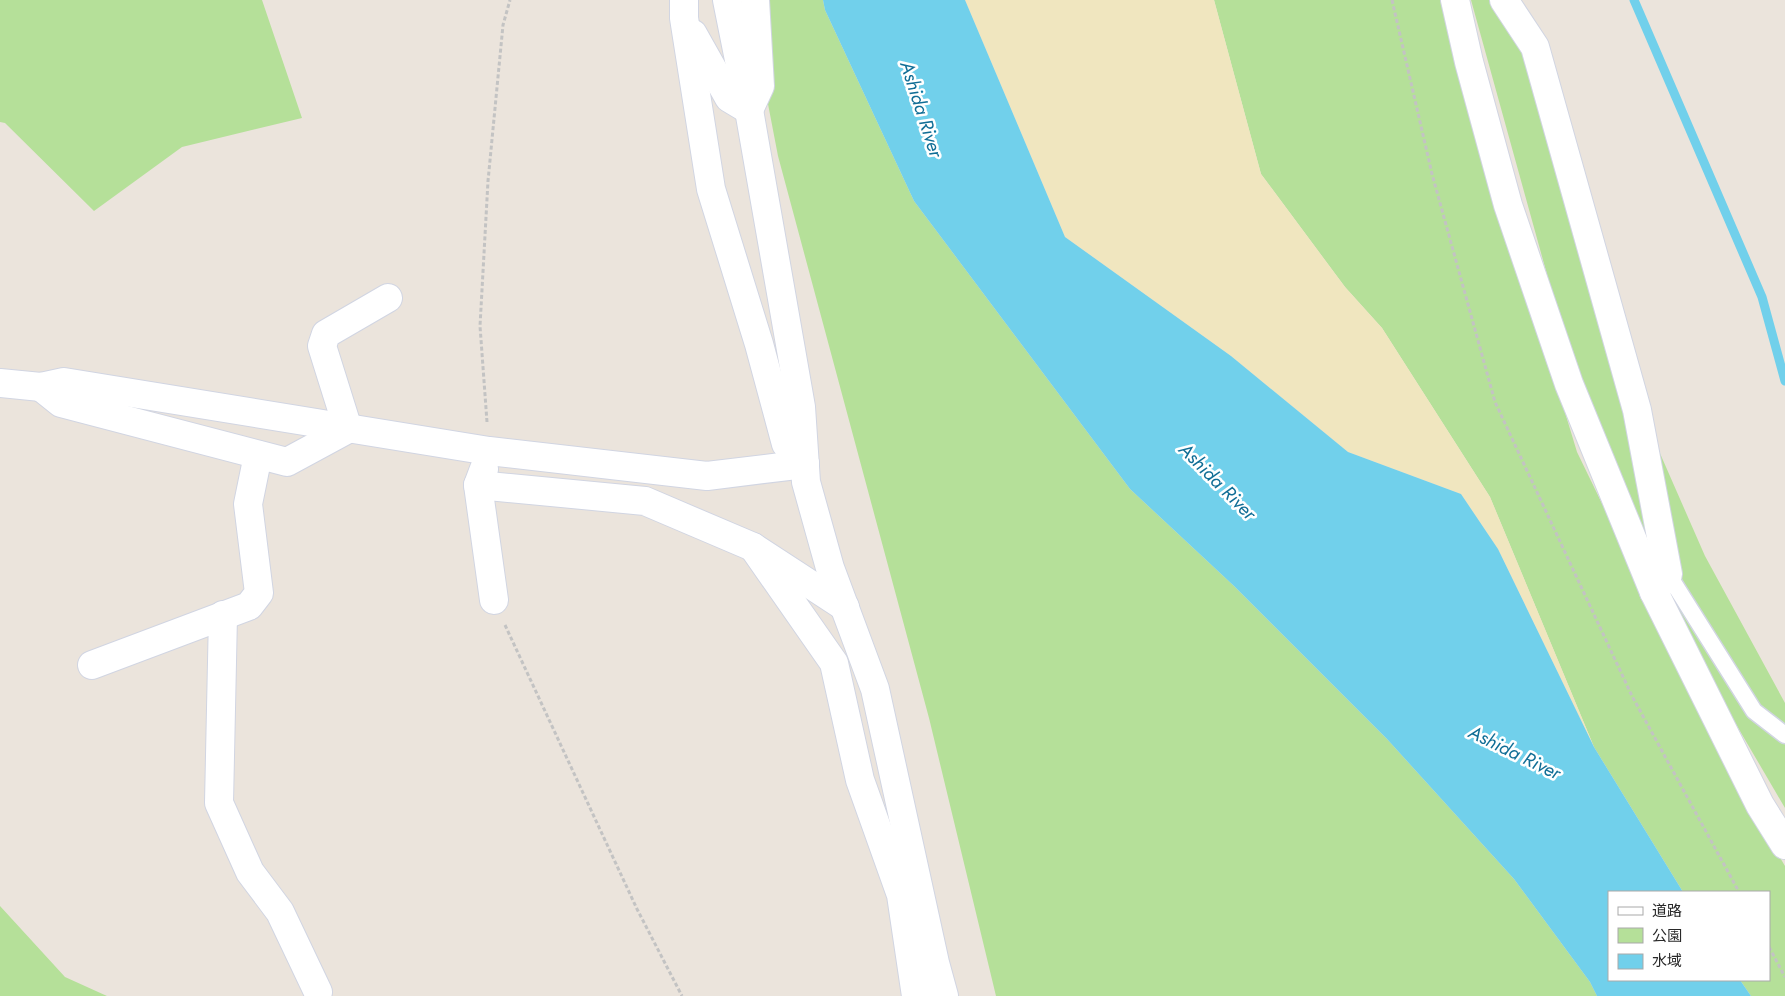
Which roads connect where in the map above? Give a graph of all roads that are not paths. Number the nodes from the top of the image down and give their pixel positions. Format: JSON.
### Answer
{"nodes":[{"id":1,"x":727,"y":0,"type":"edge"},
{"id":2,"x":755,"y":0,"type":"edge"},
{"id":3,"x":1455,"y":0,"type":"edge"},
{"id":4,"x":1504,"y":0,"type":"edge"},
{"id":5,"x":684,"y":9,"type":"edge"},
{"id":6,"x":748,"y":110,"type":"junction"},
{"id":7,"x":388,"y":298,"type":"dead end"},
{"id":8,"x":0,"y":383,"type":"edge"},
{"id":9,"x":41,"y":387,"type":"junction"},
{"id":10,"x":348,"y":429,"type":"junction"},
{"id":11,"x":490,"y":451,"type":"junction"},
{"id":12,"x":258,"y":455,"type":"junction"},
{"id":13,"x":806,"y":473,"type":"junction"},
{"id":14,"x":478,"y":485,"type":"junction"},
{"id":15,"x":753,"y":547,"type":"junction"},
{"id":16,"x":1661,"y":583,"type":"junction"},
{"id":17,"x":494,"y":600,"type":"road end"},
{"id":18,"x":844,"y":607,"type":"junction"},
{"id":19,"x":224,"y":615,"type":"junction"},
{"id":20,"x":92,"y":665,"type":"dead end"},
{"id":21,"x":1785,"y":735,"type":"edge"},
{"id":22,"x":1785,"y":845,"type":"edge"},
{"id":23,"x":910,"y":893,"type":"junction"},
{"id":24,"x":318,"y":992,"type":"dead end"},
{"id":25,"x":916,"y":996,"type":"edge"},
{"id":26,"x":944,"y":996,"type":"edge"}],
"edges":[{"from":1,"to":6,"type":"street"},
{"from":2,"to":6,"type":"street"},
{"from":3,"to":16,"type":"street"},
{"from":4,"to":16,"type":"street"},
{"from":5,"to":6,"type":"street"},
{"from":5,"to":13,"type":"street"},
{"from":6,"to":13,"type":"street"},
{"from":7,"to":10,"type":"street"},
{"from":8,"to":9,"type":"street"},
{"from":9,"to":10,"type":"street"},
{"from":9,"to":12,"type":"street"},
{"from":10,"to":11,"type":"street"},
{"from":10,"to":12,"type":"street"},
{"from":11,"to":13,"type":"street"},
{"from":11,"to":14,"type":"street"},
{"from":12,"to":19,"type":"street"},
{"from":13,"to":18,"type":"street"},
{"from":14,"to":15,"type":"street"},
{"from":14,"to":17,"type":"street"},
{"from":15,"to":18,"type":"street"},
{"from":15,"to":23,"type":"street"},
{"from":16,"to":21,"type":"lane"},
{"from":16,"to":22,"type":"street"},
{"from":18,"to":23,"type":"street"},
{"from":19,"to":20,"type":"street"},
{"from":19,"to":24,"type":"street"},
{"from":23,"to":25,"type":"street"},
{"from":23,"to":26,"type":"street"}]}
